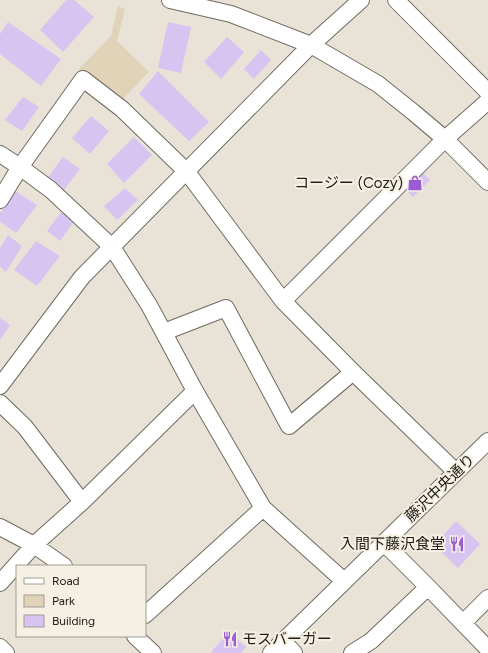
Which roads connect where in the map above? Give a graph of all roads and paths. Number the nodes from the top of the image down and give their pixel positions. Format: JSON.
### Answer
{"nodes":[{"id":1,"x":170,"y":0,"type":"edge"},
{"id":2,"x":361,"y":0,"type":"edge"},
{"id":3,"x":396,"y":0,"type":"edge"},
{"id":4,"x":311,"y":45,"type":"junction"},
{"id":5,"x":488,"y":92,"type":"edge"},
{"id":6,"x":488,"y":101,"type":"edge"},
{"id":7,"x":445,"y":139,"type":"junction"},
{"id":8,"x":0,"y":154,"type":"edge"},
{"id":9,"x":20,"y":167,"type":"junction"},
{"id":10,"x":186,"y":172,"type":"junction"},
{"id":11,"x":488,"y":182,"type":"edge"},
{"id":12,"x":0,"y":200,"type":"edge"},
{"id":13,"x":112,"y":247,"type":"junction"},
{"id":14,"x":283,"y":301,"type":"junction"},
{"id":15,"x":164,"y":332,"type":"junction"},
{"id":16,"x":353,"y":372,"type":"junction"},
{"id":17,"x":0,"y":386,"type":"edge"},
{"id":18,"x":195,"y":391,"type":"junction"},
{"id":19,"x":0,"y":403,"type":"edge"},
{"id":20,"x":488,"y":441,"type":"edge"},
{"id":21,"x":456,"y":472,"type":"junction"},
{"id":22,"x":82,"y":502,"type":"junction"},
{"id":23,"x":264,"y":508,"type":"junction"},
{"id":24,"x":0,"y":527,"type":"edge"},
{"id":25,"x":384,"y":543,"type":"junction"},
{"id":26,"x":34,"y":545,"type":"junction"},
{"id":27,"x":16,"y":565,"type":"edge"},
{"id":28,"x":16,"y":565,"type":"edge"},
{"id":29,"x":63,"y":565,"type":"edge"},
{"id":30,"x":344,"y":581,"type":"junction"},
{"id":31,"x":0,"y":583,"type":"edge"},
{"id":32,"x":428,"y":587,"type":"junction"},
{"id":33,"x":488,"y":598,"type":"edge"},
{"id":34,"x":146,"y":613,"type":"edge"},
{"id":35,"x":463,"y":623,"type":"junction"},
{"id":36,"x":136,"y":637,"type":"edge"},
{"id":37,"x":283,"y":641,"type":"junction"},
{"id":38,"x":0,"y":646,"type":"edge"},
{"id":39,"x":374,"y":647,"type":"edge"},
{"id":40,"x":488,"y":649,"type":"edge"},
{"id":41,"x":6,"y":653,"type":"edge"},
{"id":42,"x":153,"y":653,"type":"edge"},
{"id":43,"x":271,"y":653,"type":"edge"},
{"id":44,"x":294,"y":653,"type":"edge"},
{"id":45,"x":352,"y":653,"type":"edge"}],
"edges":[{"from":1,"to":4,"type":"street"},
{"from":2,"to":4,"type":"street"},
{"from":3,"to":5,"type":"street"},
{"from":4,"to":7,"type":"street"},
{"from":4,"to":10,"type":"street"},
{"from":6,"to":7,"type":"street"},
{"from":7,"to":11,"type":"street"},
{"from":7,"to":14,"type":"street"},
{"from":8,"to":9,"type":"street"},
{"from":9,"to":10,"type":"street"},
{"from":9,"to":12,"type":"street"},
{"from":9,"to":13,"type":"street"},
{"from":10,"to":13,"type":"street"},
{"from":10,"to":14,"type":"street"},
{"from":13,"to":15,"type":"street"},
{"from":13,"to":17,"type":"street"},
{"from":14,"to":16,"type":"street"},
{"from":15,"to":16,"type":"street"},
{"from":15,"to":18,"type":"street"},
{"from":16,"to":21,"type":"street"},
{"from":18,"to":22,"type":"street"},
{"from":18,"to":23,"type":"street"},
{"from":19,"to":22,"type":"street"},
{"from":20,"to":21,"type":"street","name":"藤沢中央通り"},
{"from":21,"to":25,"type":"street","name":"藤沢中央通り"},
{"from":22,"to":26,"type":"street"},
{"from":23,"to":30,"type":"street"},
{"from":23,"to":34,"type":"street"},
{"from":24,"to":26,"type":"street"},
{"from":25,"to":30,"type":"street","name":"藤沢中央通り"},
{"from":25,"to":32,"type":"street"},
{"from":26,"to":27,"type":"street"},
{"from":26,"to":29,"type":"street"},
{"from":28,"to":31,"type":"street"},
{"from":30,"to":37,"type":"street","name":"藤沢中央通り"},
{"from":32,"to":35,"type":"street"},
{"from":32,"to":39,"type":"street"},
{"from":33,"to":35,"type":"street"},
{"from":35,"to":40,"type":"street"},
{"from":36,"to":42,"type":"street"},
{"from":37,"to":43,"type":"street","name":"藤沢中央通り"},
{"from":37,"to":44,"type":"street"},
{"from":38,"to":41,"type":"street"},
{"from":39,"to":45,"type":"street"}]}
